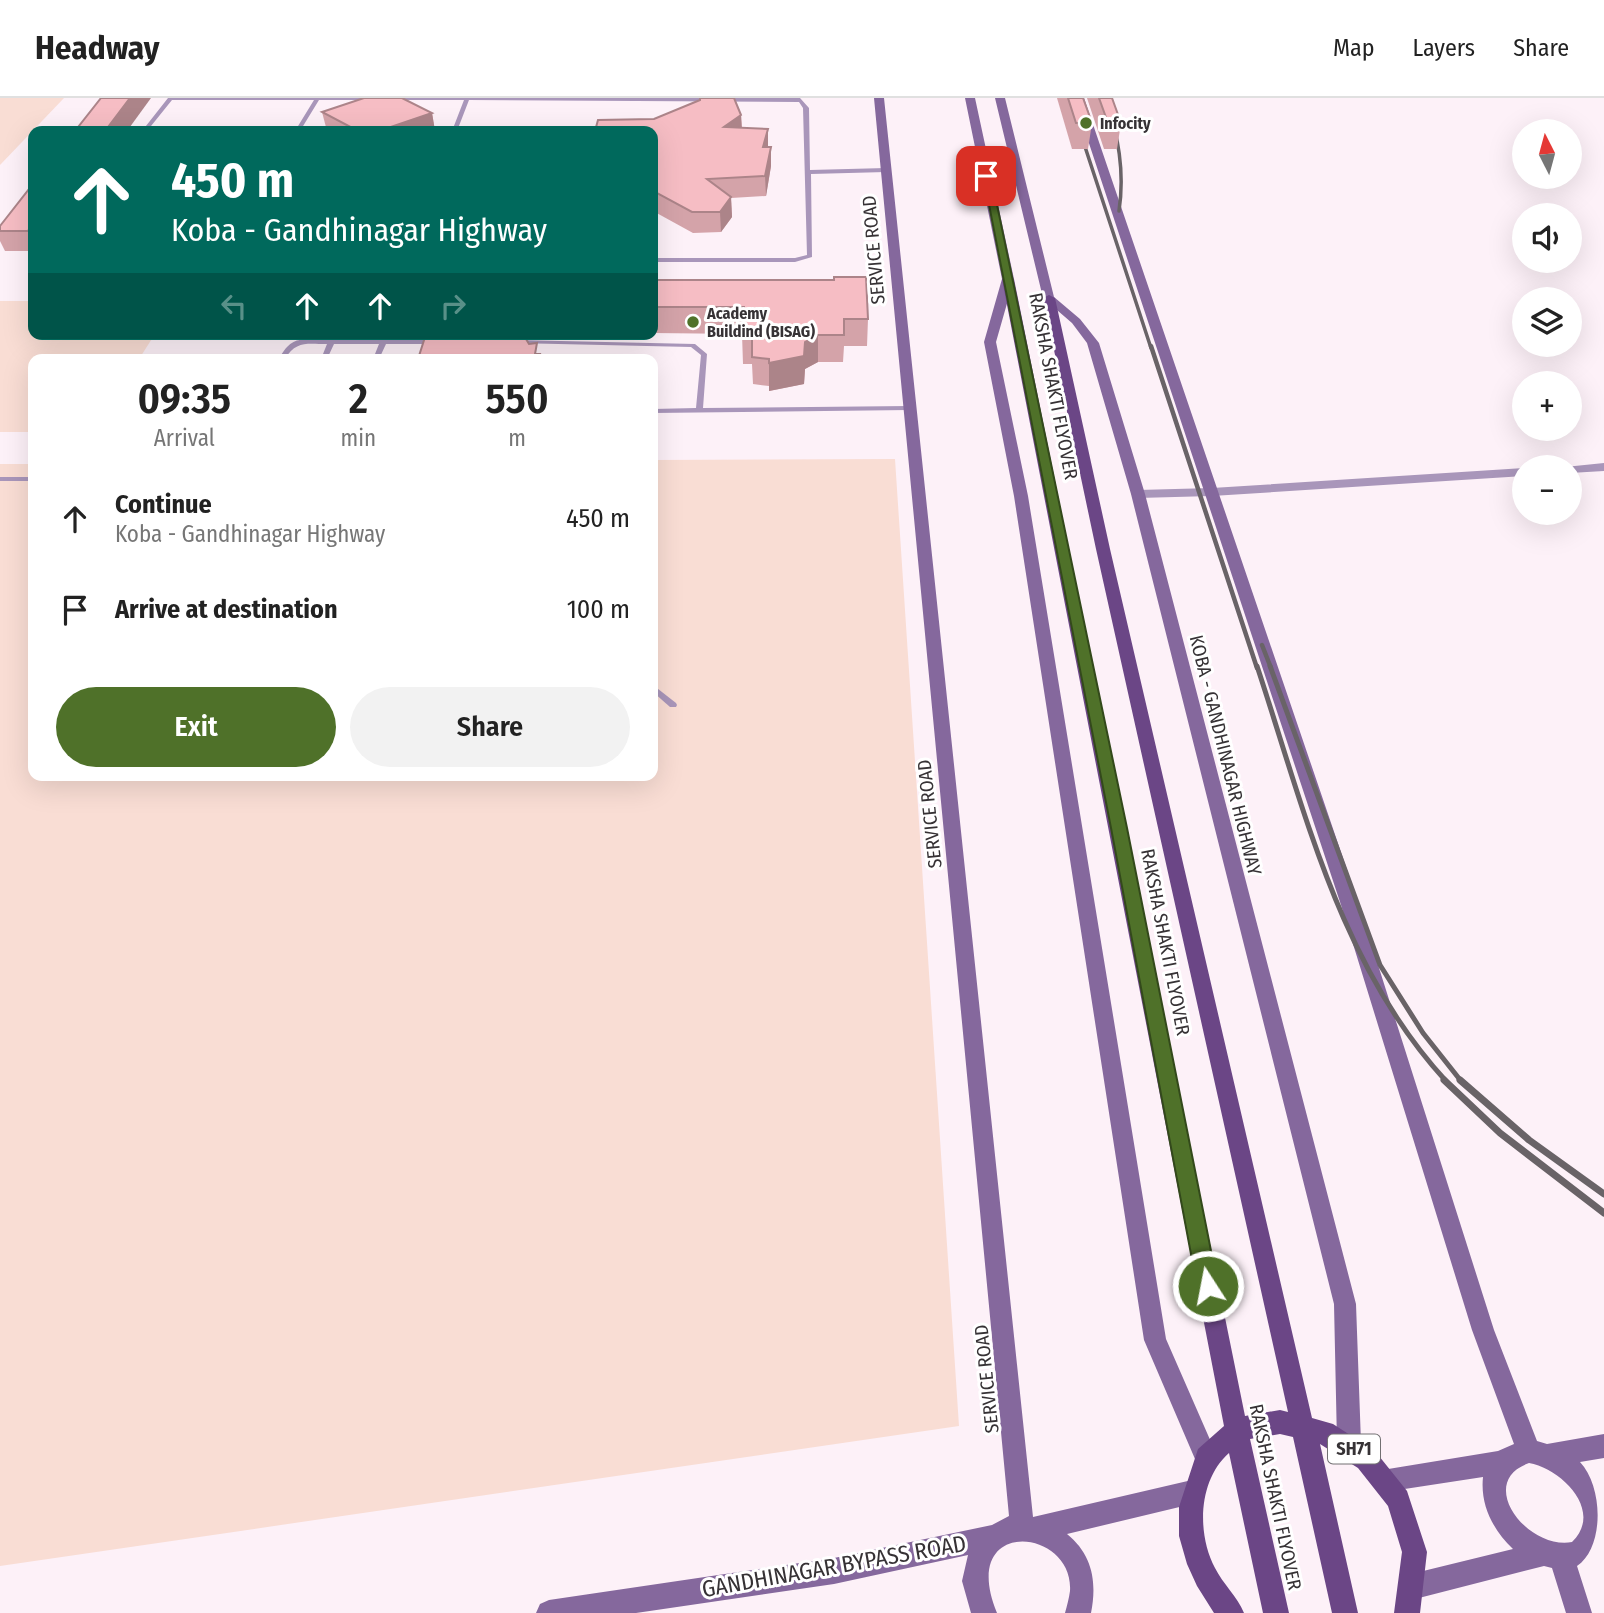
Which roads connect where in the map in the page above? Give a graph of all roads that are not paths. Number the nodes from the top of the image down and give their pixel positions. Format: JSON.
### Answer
{"nodes":[{"id":1,"x":317,"y":98,"type":"edge"},
{"id":2,"x":467,"y":98,"type":"edge"},
{"id":3,"x":879,"y":98,"type":"edge"},
{"id":4,"x":970,"y":98,"type":"edge"},
{"id":5,"x":1000,"y":98,"type":"edge"},
{"id":6,"x":1079,"y":98,"type":"edge"},
{"id":7,"x":148,"y":126,"type":"edge"},
{"id":8,"x":301,"y":126,"type":"edge"},
{"id":9,"x":456,"y":126,"type":"edge"},
{"id":10,"x":886,"y":170,"type":"junction"},
{"id":11,"x":807,"y":172,"type":"junction"},
{"id":12,"x":658,"y":260,"type":"edge"},
{"id":13,"x":1008,"y":279,"type":"junction"},
{"id":14,"x":1049,"y":298,"type":"junction"},
{"id":15,"x":332,"y":341,"type":"junction"},
{"id":16,"x":384,"y":341,"type":"junction"},
{"id":17,"x":450,"y":342,"type":"edge"},
{"id":18,"x":506,"y":342,"type":"edge"},
{"id":19,"x":285,"y":354,"type":"edge"},
{"id":20,"x":326,"y":354,"type":"edge"},
{"id":21,"x":378,"y":354,"type":"edge"},
{"id":22,"x":909,"y":408,"type":"junction"},
{"id":23,"x":699,"y":410,"type":"junction"},
{"id":24,"x":658,"y":411,"type":"edge"},
{"id":25,"x":1604,"y":467,"type":"edge"},
{"id":26,"x":1582,"y":468,"type":"edge"},
{"id":27,"x":1512,"y":473,"type":"edge"},
{"id":28,"x":0,"y":479,"type":"edge"},
{"id":29,"x":28,"y":480,"type":"edge"},
{"id":30,"x":1212,"y":492,"type":"junction"},
{"id":31,"x":1138,"y":494,"type":"junction"},
{"id":32,"x":658,"y":692,"type":"edge"},
{"id":33,"x":673,"y":705,"type":"dead end"},
{"id":34,"x":1349,"y":1443,"type":"junction"},
{"id":35,"x":1604,"y":1446,"type":"edge"},
{"id":36,"x":1538,"y":1453,"type":"junction"},
{"id":37,"x":1206,"y":1458,"type":"junction"},
{"id":38,"x":1503,"y":1461,"type":"junction"},
{"id":39,"x":1385,"y":1480,"type":"junction"},
{"id":40,"x":1192,"y":1492,"type":"junction"},
{"id":41,"x":1030,"y":1528,"type":"junction"},
{"id":42,"x":993,"y":1537,"type":"junction"},
{"id":43,"x":1599,"y":1538,"type":"edge"},
{"id":44,"x":1553,"y":1556,"type":"junction"},
{"id":45,"x":1415,"y":1586,"type":"junction"},
{"id":46,"x":549,"y":1613,"type":"edge"},
{"id":47,"x":984,"y":1613,"type":"edge"},
{"id":48,"x":1078,"y":1613,"type":"edge"},
{"id":49,"x":1231,"y":1613,"type":"edge"},
{"id":50,"x":1276,"y":1613,"type":"edge"},
{"id":51,"x":1345,"y":1613,"type":"edge"},
{"id":52,"x":1407,"y":1613,"type":"edge"},
{"id":53,"x":1579,"y":1613,"type":"edge"}],
"edges":[{"from":1,"to":2,"type":"lane"},
{"from":1,"to":7,"type":"lane"},
{"from":1,"to":8,"type":"lane"},
{"from":2,"to":9,"type":"lane"},
{"from":2,"to":11,"type":"lane"},
{"from":3,"to":10,"type":"main road","name":"SERVICE ROAD"},
{"from":4,"to":13,"type":"main road"},
{"from":5,"to":14,"type":"main road"},
{"from":6,"to":30,"type":"main road"},
{"from":10,"to":11,"type":"lane"},
{"from":10,"to":22,"type":"main road","name":"SERVICE ROAD"},
{"from":11,"to":12,"type":"lane"},
{"from":13,"to":37,"type":"main road"},
{"from":13,"to":50,"type":"main road","name":"RAKSHA SHAKTI FLYOVER"},
{"from":14,"to":31,"type":"main road","name":"KOBA - GANDHINAGAR HIGHWAY","number":"SH71"},
{"from":14,"to":51,"type":"main road","name":"RAKSHA SHAKTI FLYOVER","number":"SH71"},
{"from":15,"to":16,"type":"lane"},
{"from":15,"to":19,"type":"lane"},
{"from":15,"to":20,"type":"lane"},
{"from":16,"to":17,"type":"lane"},
{"from":16,"to":21,"type":"lane"},
{"from":18,"to":23,"type":"lane"},
{"from":22,"to":23,"type":"lane"},
{"from":22,"to":41,"type":"main road","name":"SERVICE ROAD"},
{"from":23,"to":24,"type":"lane"},
{"from":25,"to":26,"type":"street"},
{"from":27,"to":30,"type":"street"},
{"from":28,"to":29,"type":"lane"},
{"from":30,"to":31,"type":"street"},
{"from":30,"to":36,"type":"main road"},
{"from":31,"to":34,"type":"main road","name":"KOBA - GANDHINAGAR HIGHWAY","number":"SH71"},
{"from":32,"to":33,"type":"lane"},
{"from":34,"to":37,"type":"main road","number":"SH71"},
{"from":34,"to":39,"type":"main road","number":"SH71"},
{"from":35,"to":36,"type":"main road"},
{"from":36,"to":38,"type":"main road"},
{"from":36,"to":43,"type":"main road"},
{"from":37,"to":40,"type":"main road","number":"SH71"},
{"from":38,"to":39,"type":"main road"},
{"from":38,"to":44,"type":"main road"},
{"from":39,"to":45,"type":"main road","number":"SH71"},
{"from":40,"to":41,"type":"main road"},
{"from":40,"to":49,"type":"main road","number":"SH71"},
{"from":41,"to":42,"type":"main road","name":"GANDHINAGAR BYPASS ROAD"},
{"from":41,"to":48,"type":"main road"},
{"from":42,"to":46,"type":"main road","name":"GANDHINAGAR BYPASS ROAD"},
{"from":42,"to":47,"type":"main road"},
{"from":43,"to":44,"type":"main road"},
{"from":44,"to":45,"type":"main road"},
{"from":44,"to":53,"type":"main road"},
{"from":45,"to":52,"type":"main road","number":"SH71"}]}
